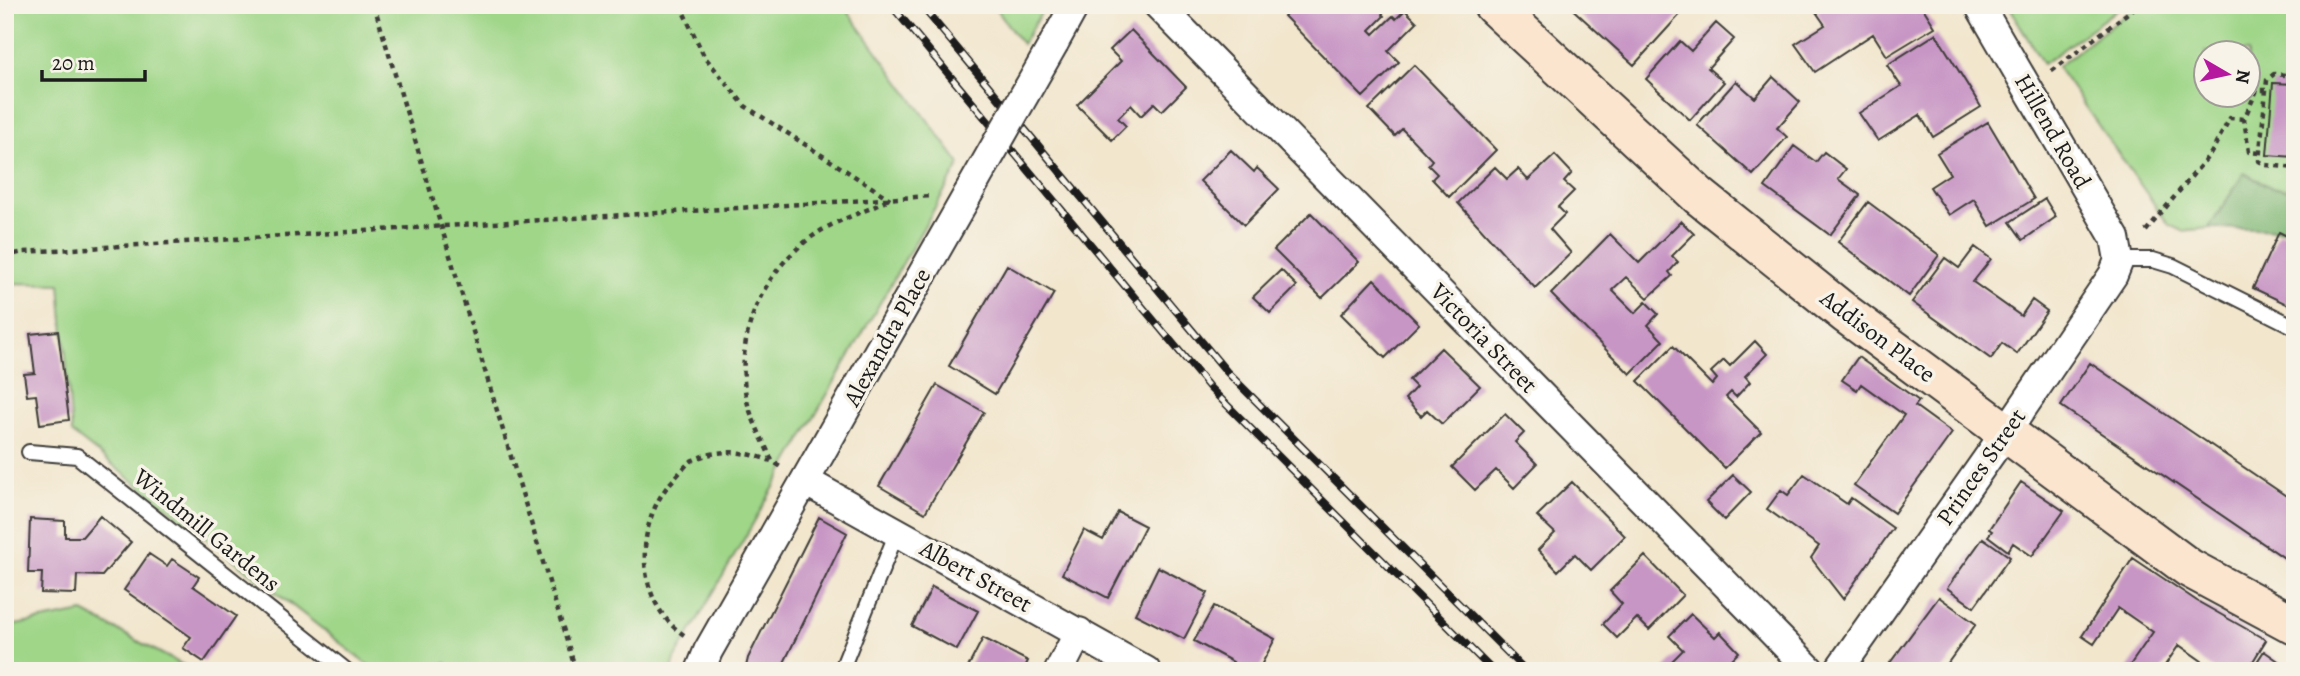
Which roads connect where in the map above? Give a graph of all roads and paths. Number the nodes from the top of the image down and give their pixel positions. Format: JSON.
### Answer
{"nodes":[{"id":1,"x":374,"y":5,"type":"edge"},
{"id":2,"x":680,"y":5,"type":"edge"},
{"id":3,"x":1075,"y":5,"type":"edge"},
{"id":4,"x":1158,"y":5,"type":"edge"},
{"id":5,"x":1493,"y":5,"type":"edge"},
{"id":6,"x":1979,"y":5,"type":"edge"},
{"id":7,"x":2138,"y":5,"type":"edge"},
{"id":8,"x":2295,"y":76,"type":"edge"},
{"id":9,"x":2028,"y":87,"type":"junction"},
{"id":10,"x":2266,"y":90,"type":"junction"},
{"id":11,"x":2244,"y":119,"type":"junction"},
{"id":12,"x":2259,"y":153,"type":"junction"},
{"id":13,"x":2295,"y":168,"type":"edge"},
{"id":14,"x":968,"y":194,"type":"junction"},
{"id":15,"x":890,"y":199,"type":"junction"},
{"id":16,"x":2158,"y":218,"type":"dead end"},
{"id":17,"x":442,"y":226,"type":"junction"},
{"id":18,"x":5,"y":256,"type":"edge"},
{"id":19,"x":2119,"y":260,"type":"junction"},
{"id":20,"x":2295,"y":327,"type":"edge"},
{"id":21,"x":2006,"y":432,"type":"junction"},
{"id":22,"x":29,"y":452,"type":"dead end"},
{"id":23,"x":772,"y":461,"type":"junction"},
{"id":24,"x":805,"y":481,"type":"junction"},
{"id":25,"x":897,"y":532,"type":"junction"},
{"id":26,"x":2295,"y":625,"type":"edge"},
{"id":27,"x":1079,"y":632,"type":"junction"},
{"id":28,"x":704,"y":661,"type":"edge"},
{"id":29,"x":347,"y":671,"type":"edge"},
{"id":30,"x":576,"y":671,"type":"edge"},
{"id":31,"x":841,"y":671,"type":"edge"},
{"id":32,"x":1059,"y":671,"type":"edge"},
{"id":33,"x":1146,"y":671,"type":"edge"},
{"id":34,"x":1811,"y":671,"type":"edge"},
{"id":35,"x":1838,"y":671,"type":"edge"}],
"edges":[{"from":1,"to":17,"type":"path"},
{"from":2,"to":15,"type":"path"},
{"from":3,"to":14,"type":"street","name":"Alexandra Place","bridge":true},
{"from":4,"to":34,"type":"street","name":"Victoria Street"},
{"from":5,"to":21,"type":"main road","name":"Addison Place"},
{"from":6,"to":9,"type":"street","name":"Hillend Road"},
{"from":7,"to":9,"type":"path"},
{"from":8,"to":10,"type":"path"},
{"from":9,"to":19,"type":"street","name":"Hillend Road"},
{"from":10,"to":11,"type":"path"},
{"from":10,"to":12,"type":"path"},
{"from":11,"to":12,"type":"path"},
{"from":11,"to":16,"type":"path"},
{"from":12,"to":13,"type":"path"},
{"from":14,"to":15,"type":"path"},
{"from":14,"to":24,"type":"street","name":"Alexandra Place"},
{"from":15,"to":17,"type":"path"},
{"from":15,"to":23,"type":"path"},
{"from":17,"to":18,"type":"path"},
{"from":17,"to":30,"type":"path"},
{"from":19,"to":20,"type":"lane"},
{"from":19,"to":21,"type":"street","name":"Princes Street"},
{"from":21,"to":26,"type":"main road","name":"Addison Place"},
{"from":21,"to":35,"type":"street","name":"Princes Street"},
{"from":22,"to":29,"type":"lane","name":"Windmill Gardens"},
{"from":23,"to":24,"type":"path"},
{"from":23,"to":28,"type":"path"},
{"from":24,"to":25,"type":"street","name":"Albert Street"},
{"from":24,"to":28,"type":"street","name":"Alexandra Place"},
{"from":25,"to":27,"type":"street","name":"Albert Street"},
{"from":25,"to":31,"type":"lane"},
{"from":27,"to":32,"type":"street"},
{"from":27,"to":33,"type":"street","name":"Albert Street"}]}
